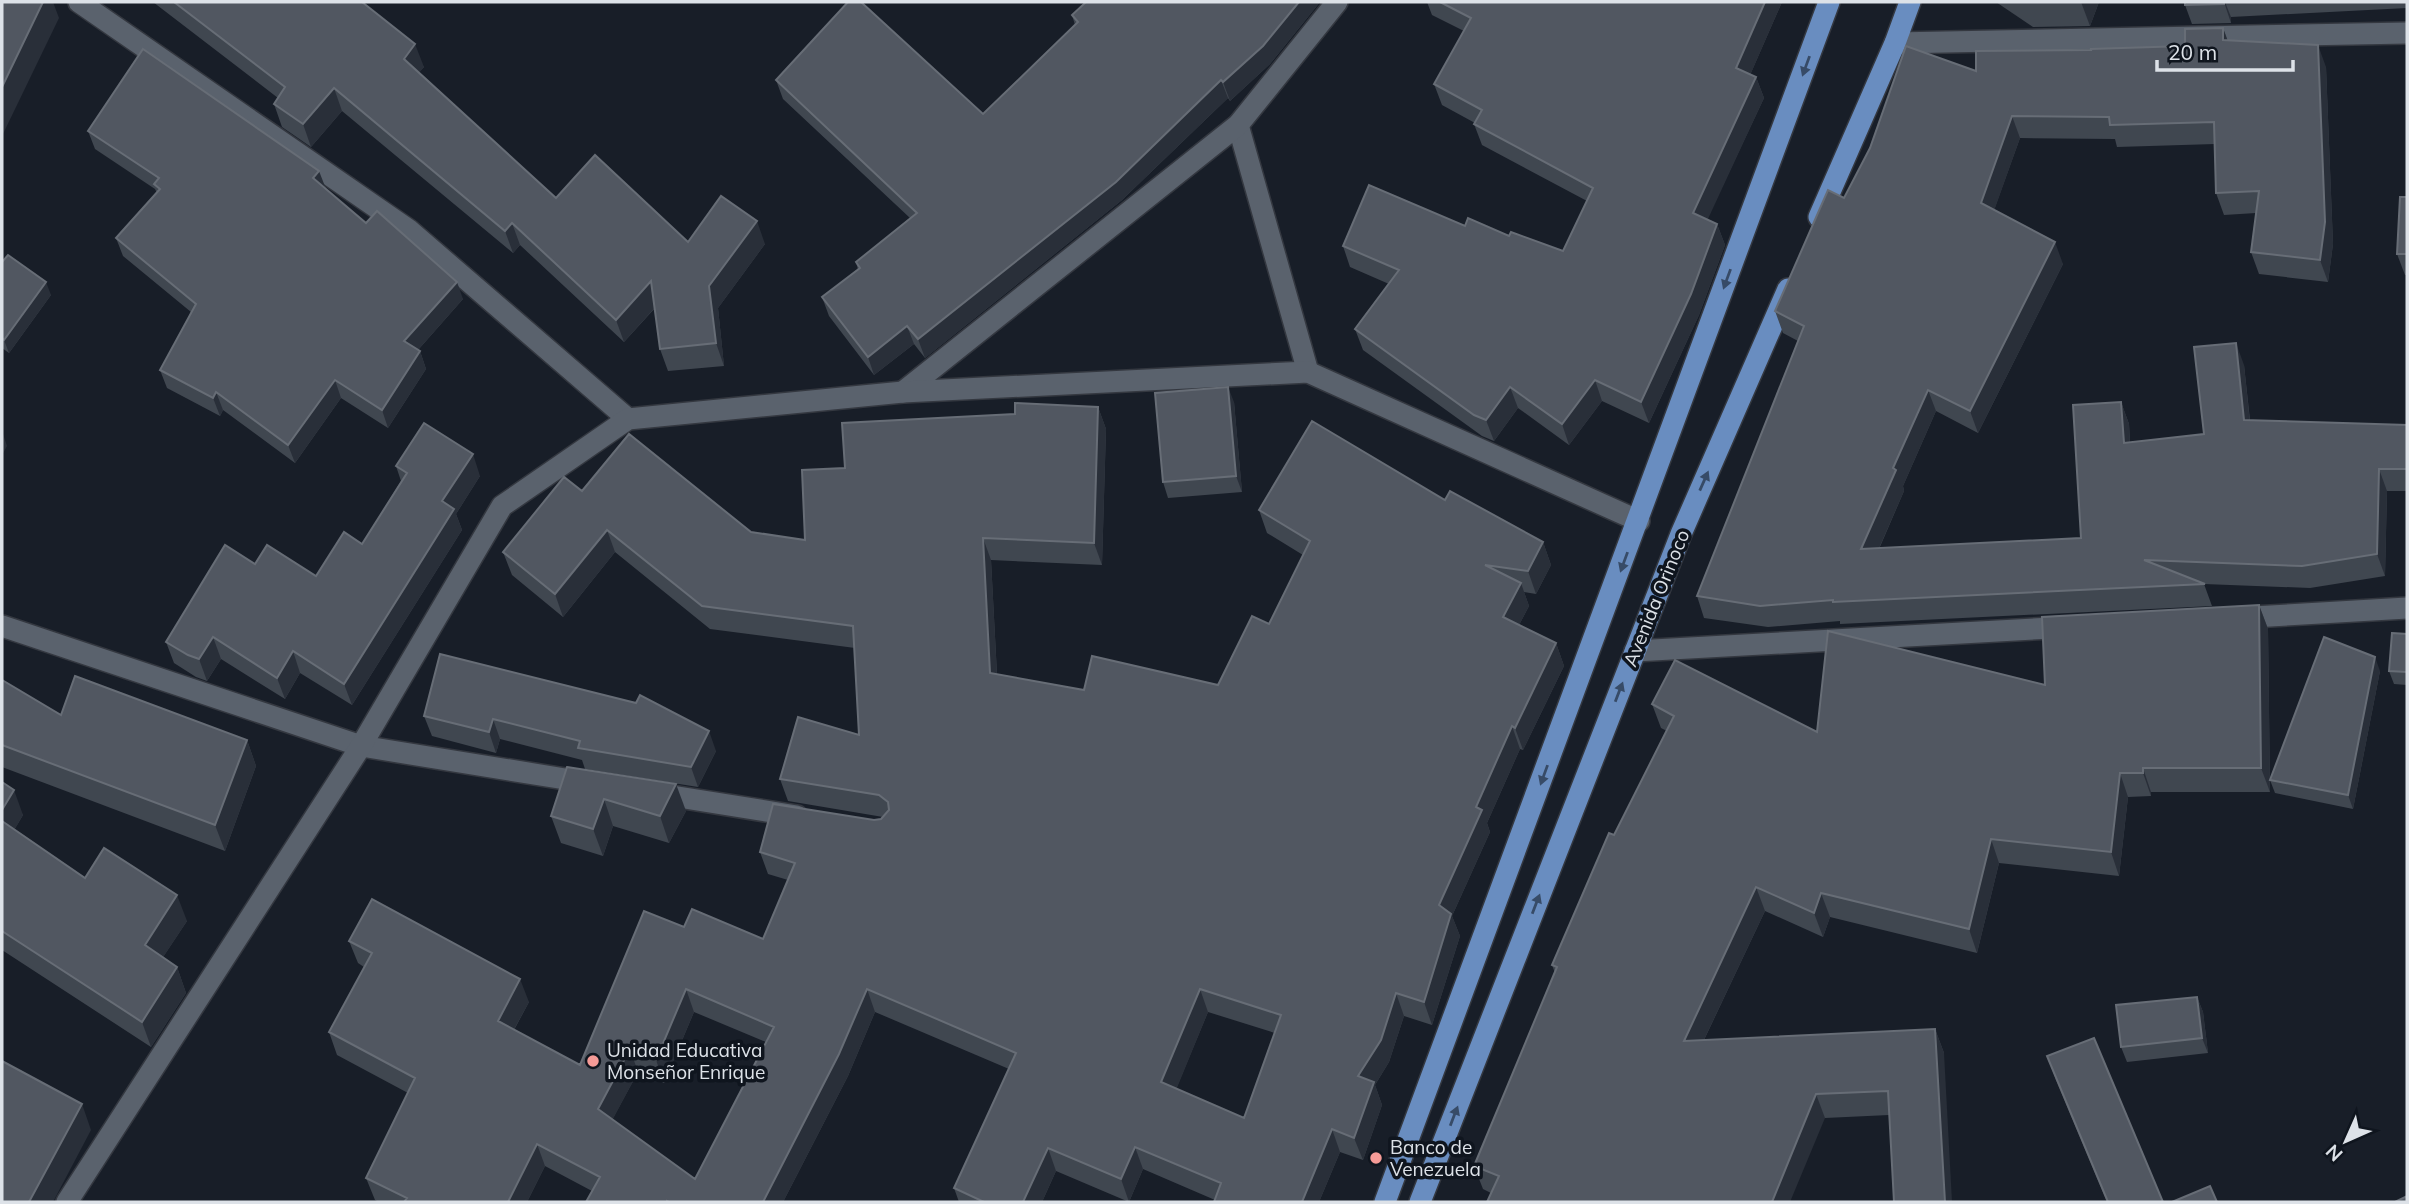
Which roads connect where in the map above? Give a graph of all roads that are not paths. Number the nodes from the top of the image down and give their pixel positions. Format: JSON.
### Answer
{"nodes":[{"id":1,"x":79,"y":2,"type":"edge"},
{"id":2,"x":1337,"y":2,"type":"edge"},
{"id":3,"x":1829,"y":2,"type":"edge"},
{"id":4,"x":1910,"y":2,"type":"edge"},
{"id":5,"x":2407,"y":33,"type":"edge"},
{"id":6,"x":1895,"y":43,"type":"junction"},
{"id":7,"x":1238,"y":125,"type":"junction"},
{"id":8,"x":1812,"y":232,"type":"edge"},
{"id":9,"x":1796,"y":270,"type":"edge"},
{"id":10,"x":1308,"y":372,"type":"junction"},
{"id":11,"x":903,"y":392,"type":"junction"},
{"id":12,"x":628,"y":419,"type":"junction"},
{"id":13,"x":1639,"y":521,"type":"junction"},
{"id":14,"x":2407,"y":608,"type":"edge"},
{"id":15,"x":2214,"y":619,"type":"edge"},
{"id":16,"x":2,"y":626,"type":"edge"},
{"id":17,"x":2090,"y":626,"type":"edge"},
{"id":18,"x":1635,"y":651,"type":"junction"},
{"id":19,"x":361,"y":746,"type":"junction"},
{"id":20,"x":608,"y":786,"type":"edge"},
{"id":21,"x":636,"y":790,"type":"edge"},
{"id":22,"x":815,"y":819,"type":"edge"},
{"id":23,"x":67,"y":1202,"type":"edge"},
{"id":24,"x":1385,"y":1202,"type":"edge"},
{"id":25,"x":1420,"y":1202,"type":"edge"}],
"edges":[{"from":1,"to":12,"type":"street"},
{"from":2,"to":7,"type":"street"},
{"from":3,"to":13,"type":"main road","one_way":true},
{"from":4,"to":6,"type":"main road"},
{"from":5,"to":6,"type":"street"},
{"from":6,"to":8,"type":"main road"},
{"from":7,"to":10,"type":"street"},
{"from":7,"to":11,"type":"street"},
{"from":18,"to":9,"type":"main road","name":"Avenida Orinoco","one_way":true},
{"from":10,"to":11,"type":"street"},
{"from":10,"to":13,"type":"street"},
{"from":11,"to":12,"type":"street"},
{"from":12,"to":19,"type":"street"},
{"from":13,"to":24,"type":"main road","one_way":true},
{"from":14,"to":15,"type":"street"},
{"from":16,"to":19,"type":"street"},
{"from":17,"to":18,"type":"street"},
{"from":25,"to":18,"type":"main road","name":"Avenida Orinoco","one_way":true},
{"from":19,"to":20,"type":"street"},
{"from":19,"to":23,"type":"street"},
{"from":21,"to":22,"type":"street"}]}
